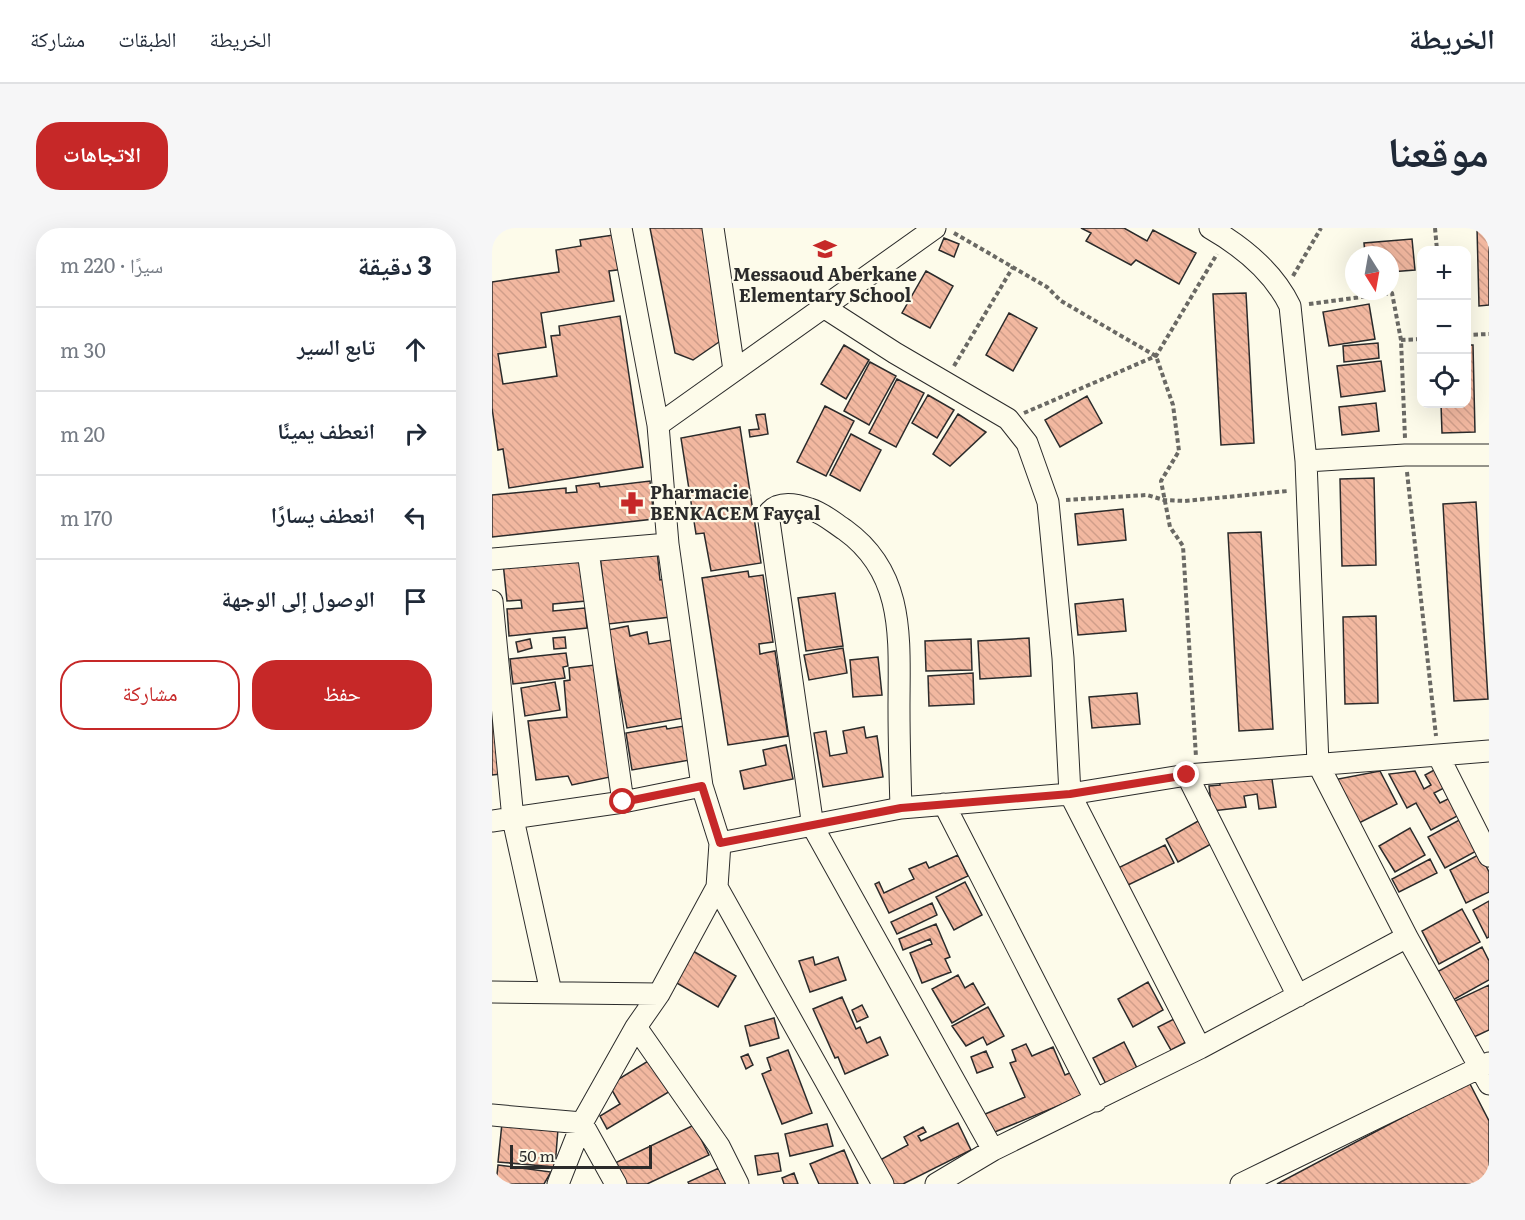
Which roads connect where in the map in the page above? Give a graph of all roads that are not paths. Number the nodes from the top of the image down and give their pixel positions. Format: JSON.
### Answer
{"nodes":[{"id":1,"x":621,"y":228,"type":"edge"},
{"id":2,"x":713,"y":228,"type":"edge"},
{"id":3,"x":935,"y":228,"type":"edge"},
{"id":4,"x":1218,"y":233,"type":"edge"},
{"id":5,"x":822,"y":306,"type":"junction"},
{"id":6,"x":734,"y":370,"type":"junction"},
{"id":7,"x":658,"y":425,"type":"junction"},
{"id":8,"x":1489,"y":455,"type":"edge"},
{"id":9,"x":1306,"y":460,"type":"junction"},
{"id":10,"x":668,"y":544,"type":"junction"},
{"id":11,"x":588,"y":551,"type":"junction"},
{"id":12,"x":492,"y":560,"type":"edge"},
{"id":13,"x":492,"y":601,"type":"edge"},
{"id":14,"x":1489,"y":751,"type":"edge"},
{"id":15,"x":1438,"y":755,"type":"junction"},
{"id":16,"x":1318,"y":764,"type":"junction"},
{"id":17,"x":1192,"y":775,"type":"junction"},
{"id":18,"x":702,"y":786,"type":"junction"},
{"id":19,"x":1070,"y":794,"type":"junction"},
{"id":20,"x":623,"y":802,"type":"junction"},
{"id":21,"x":944,"y":804,"type":"junction"},
{"id":22,"x":901,"y":808,"type":"junction"},
{"id":23,"x":513,"y":819,"type":"junction"},
{"id":24,"x":492,"y":821,"type":"edge"},
{"id":25,"x":813,"y":827,"type":"junction"},
{"id":26,"x":720,"y":843,"type":"junction"},
{"id":27,"x":1489,"y":856,"type":"edge"},
{"id":28,"x":717,"y":887,"type":"junction"},
{"id":29,"x":1407,"y":937,"type":"junction"},
{"id":30,"x":492,"y":992,"type":"edge"},
{"id":31,"x":551,"y":992,"type":"junction"},
{"id":32,"x":659,"y":994,"type":"junction"},
{"id":33,"x":1298,"y":996,"type":"junction"},
{"id":34,"x":636,"y":1027,"type":"junction"},
{"id":35,"x":1200,"y":1048,"type":"junction"},
{"id":36,"x":1486,"y":1072,"type":"edge"},
{"id":37,"x":1096,"y":1101,"type":"junction"},
{"id":38,"x":492,"y":1115,"type":"edge"},
{"id":39,"x":582,"y":1123,"type":"junction"},
{"id":40,"x":993,"y":1150,"type":"junction"},
{"id":41,"x":558,"y":1184,"type":"edge"},
{"id":42,"x":616,"y":1184,"type":"edge"},
{"id":43,"x":738,"y":1184,"type":"edge"},
{"id":44,"x":883,"y":1184,"type":"edge"},
{"id":45,"x":936,"y":1184,"type":"edge"},
{"id":46,"x":1241,"y":1184,"type":"edge"}],
"edges":[{"from":1,"to":7,"type":"street"},
{"from":2,"to":6,"type":"street"},
{"from":3,"to":5,"type":"street"},
{"from":4,"to":9,"type":"street"},
{"from":5,"to":6,"type":"street"},
{"from":5,"to":19,"type":"street"},
{"from":6,"to":7,"type":"street"},
{"from":7,"to":10,"type":"street"},
{"from":8,"to":9,"type":"street"},
{"from":9,"to":16,"type":"street"},
{"from":10,"to":11,"type":"street"},
{"from":10,"to":18,"type":"street"},
{"from":11,"to":12,"type":"street"},
{"from":11,"to":20,"type":"street"},
{"from":13,"to":23,"type":"street"},
{"from":14,"to":15,"type":"street"},
{"from":15,"to":16,"type":"street"},
{"from":15,"to":27,"type":"street"},
{"from":16,"to":17,"type":"street"},
{"from":16,"to":29,"type":"street"},
{"from":17,"to":19,"type":"street"},
{"from":17,"to":33,"type":"street"},
{"from":18,"to":20,"type":"street"},
{"from":18,"to":26,"type":"street"},
{"from":19,"to":21,"type":"street"},
{"from":19,"to":35,"type":"street"},
{"from":20,"to":23,"type":"street"},
{"from":21,"to":22,"type":"street"},
{"from":21,"to":37,"type":"street"},
{"from":22,"to":25,"type":"street"},
{"from":22,"to":25,"type":"street"},
{"from":23,"to":24,"type":"street"},
{"from":23,"to":31,"type":"street"},
{"from":25,"to":26,"type":"street"},
{"from":25,"to":40,"type":"street"},
{"from":26,"to":28,"type":"street"},
{"from":28,"to":32,"type":"street"},
{"from":28,"to":44,"type":"street"},
{"from":29,"to":33,"type":"street"},
{"from":29,"to":36,"type":"street"},
{"from":30,"to":31,"type":"street"},
{"from":31,"to":32,"type":"street"},
{"from":32,"to":34,"type":"street"},
{"from":33,"to":35,"type":"street"},
{"from":34,"to":39,"type":"street"},
{"from":34,"to":43,"type":"street"},
{"from":35,"to":37,"type":"street"},
{"from":36,"to":46,"type":"street"},
{"from":37,"to":40,"type":"street"},
{"from":38,"to":39,"type":"street"},
{"from":39,"to":41,"type":"street"},
{"from":39,"to":42,"type":"street"},
{"from":40,"to":45,"type":"street"}]}
